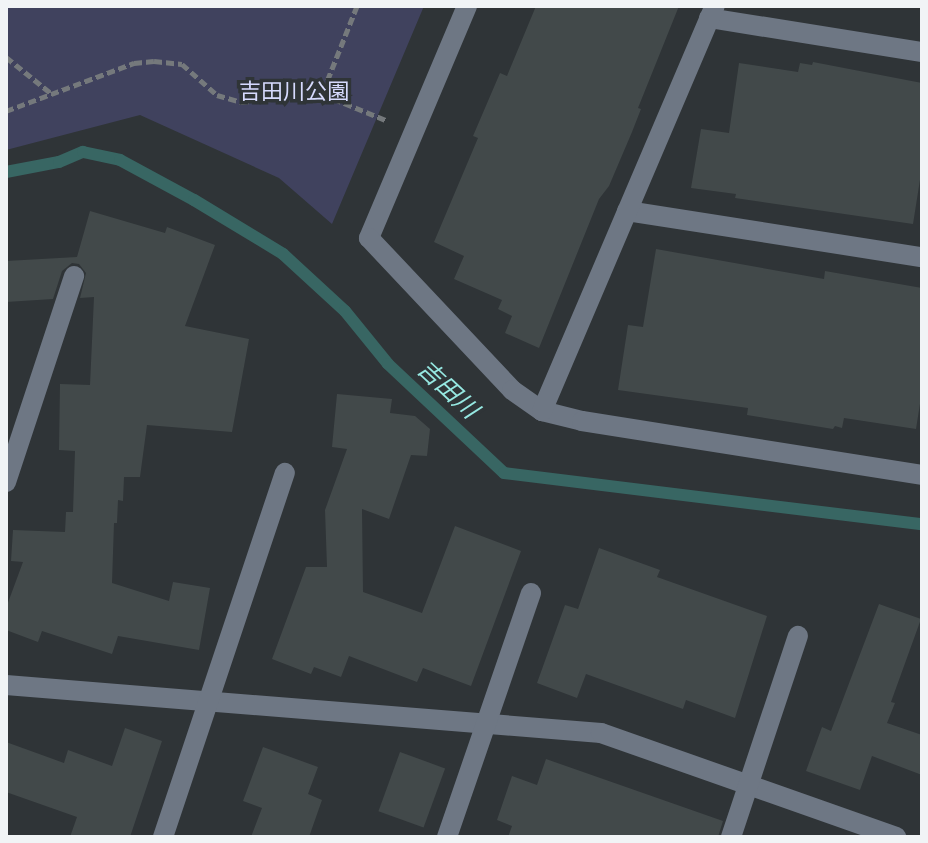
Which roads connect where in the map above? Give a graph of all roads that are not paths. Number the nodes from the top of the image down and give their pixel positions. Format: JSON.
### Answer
{"nodes":[{"id":1,"x":467,"y":6,"type":"edge"},
{"id":2,"x":712,"y":12,"type":"edge"},
{"id":3,"x":922,"y":52,"type":"edge"},
{"id":4,"x":627,"y":211,"type":"junction"},
{"id":5,"x":922,"y":257,"type":"edge"},
{"id":6,"x":74,"y":276,"type":"dead end"},
{"id":7,"x":542,"y":411,"type":"junction"},
{"id":8,"x":285,"y":473,"type":"dead end"},
{"id":9,"x":922,"y":475,"type":"edge"},
{"id":10,"x":6,"y":482,"type":"edge"},
{"id":11,"x":531,"y":593,"type":"dead end"},
{"id":12,"x":798,"y":636,"type":"dead end"},
{"id":13,"x":6,"y":685,"type":"edge"},
{"id":14,"x":209,"y":703,"type":"junction"},
{"id":15,"x":487,"y":724,"type":"junction"},
{"id":16,"x":749,"y":786,"type":"junction"},
{"id":17,"x":163,"y":837,"type":"edge"},
{"id":18,"x":447,"y":837,"type":"edge"},
{"id":19,"x":731,"y":837,"type":"edge"},
{"id":20,"x":896,"y":837,"type":"edge"}],
"edges":[{"from":1,"to":7,"type":"street"},
{"from":2,"to":3,"type":"street"},
{"from":2,"to":4,"type":"street"},
{"from":4,"to":5,"type":"street"},
{"from":4,"to":7,"type":"street"},
{"from":6,"to":10,"type":"street"},
{"from":7,"to":9,"type":"street"},
{"from":8,"to":14,"type":"street"},
{"from":11,"to":15,"type":"street"},
{"from":12,"to":16,"type":"street"},
{"from":13,"to":14,"type":"street"},
{"from":14,"to":15,"type":"street"},
{"from":14,"to":17,"type":"street"},
{"from":15,"to":16,"type":"street"},
{"from":15,"to":18,"type":"street"},
{"from":16,"to":19,"type":"street"},
{"from":16,"to":20,"type":"street"}]}
